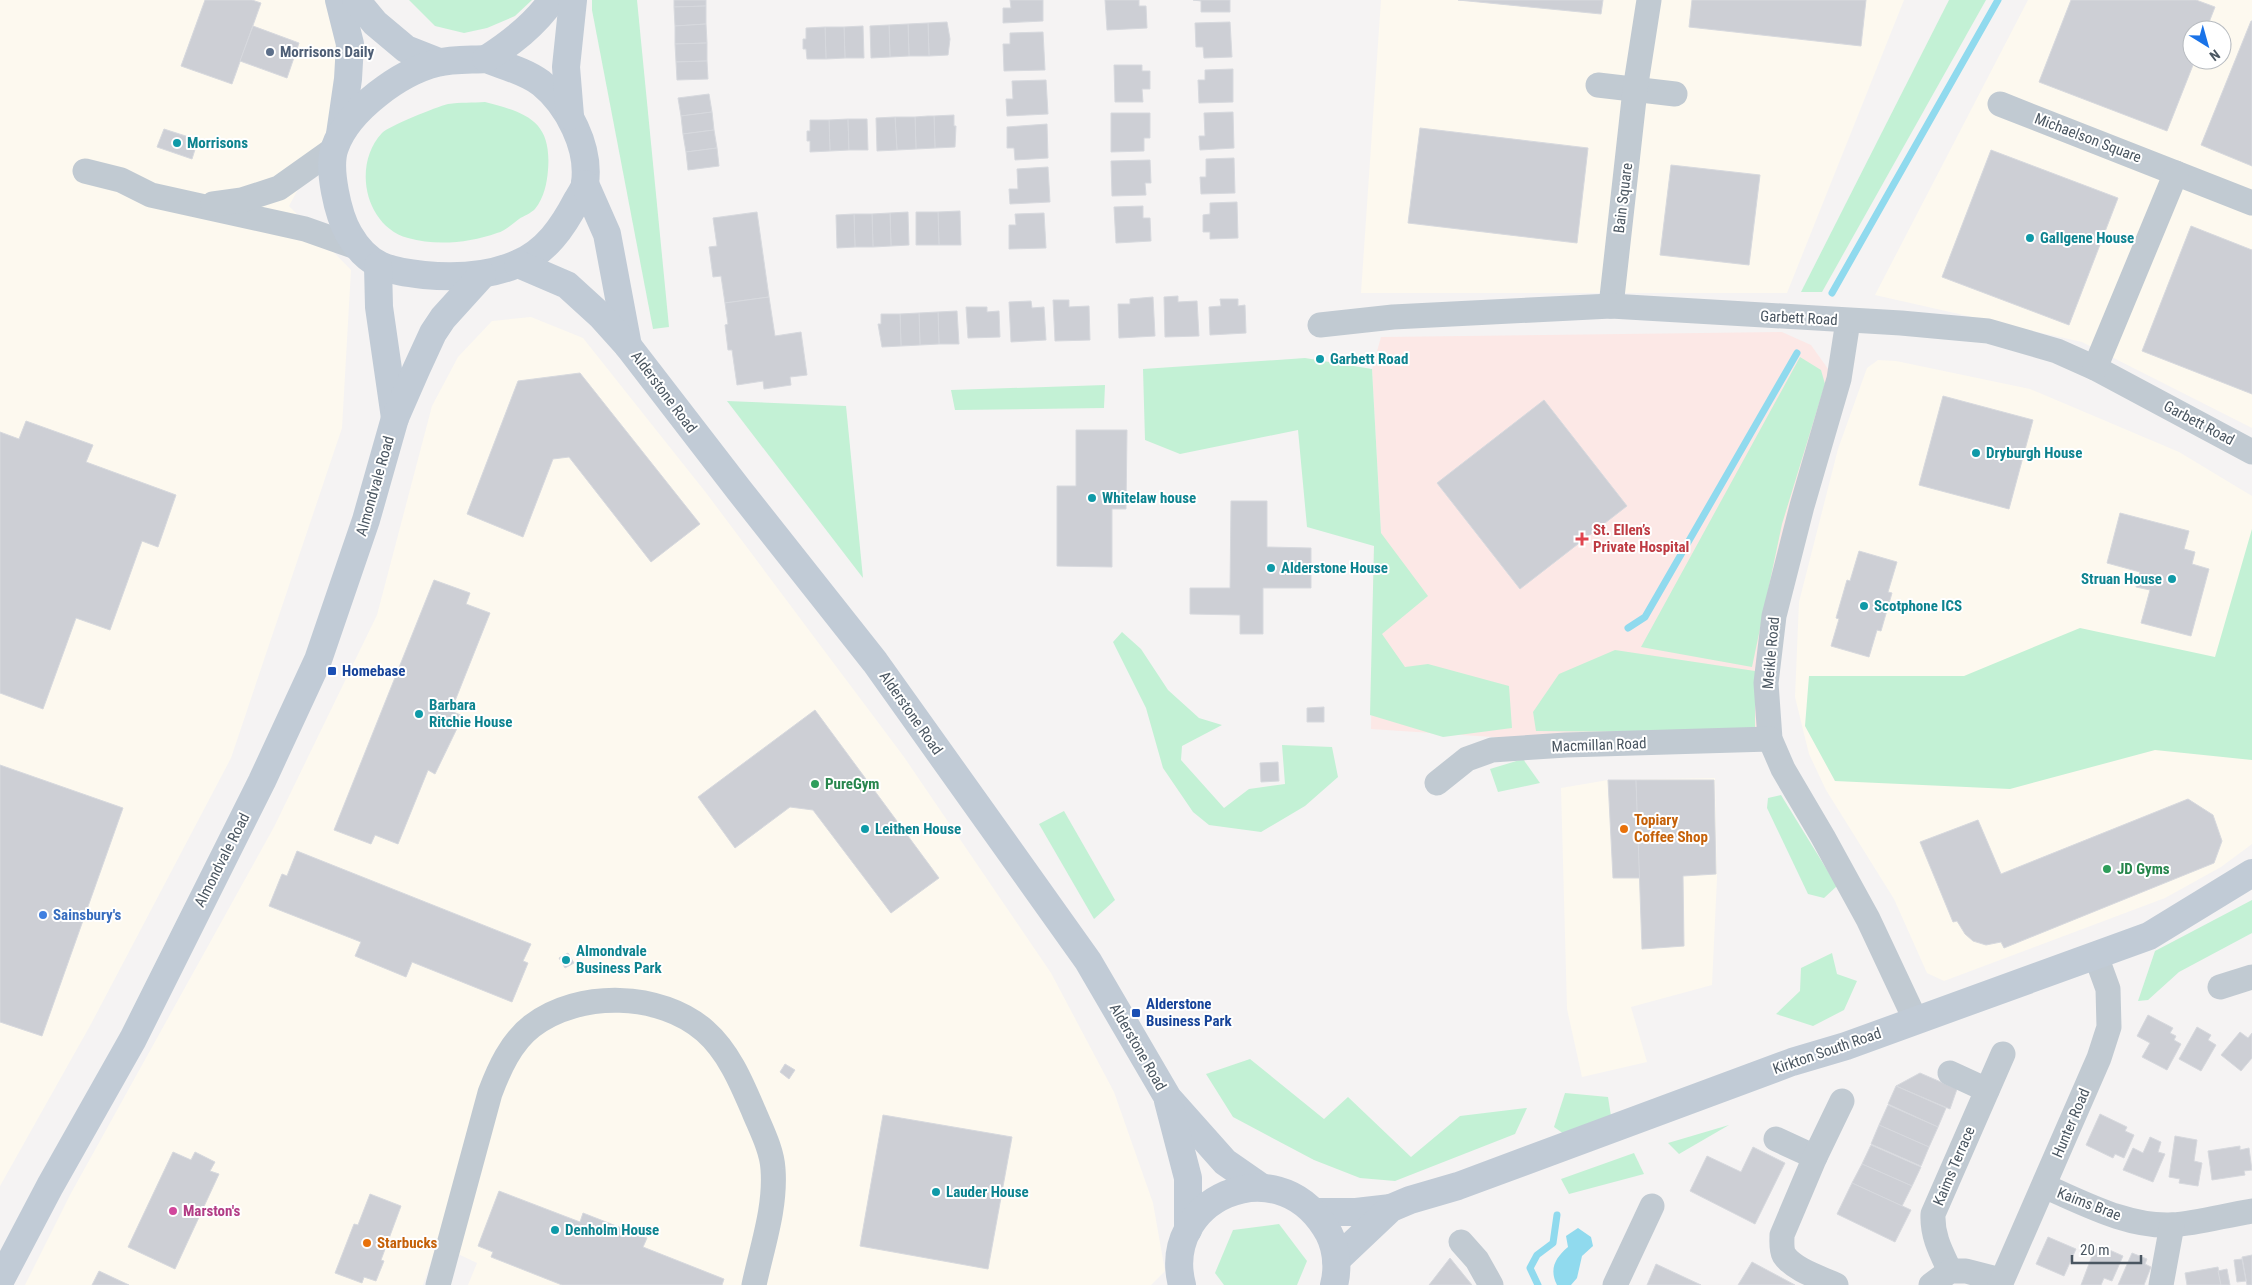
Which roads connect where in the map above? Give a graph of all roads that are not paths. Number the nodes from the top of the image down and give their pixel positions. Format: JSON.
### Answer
{"nodes":[{"id":1,"x":339,"y":0,"type":"edge"},
{"id":2,"x":356,"y":0,"type":"edge"},
{"id":3,"x":552,"y":0,"type":"edge"},
{"id":4,"x":573,"y":0,"type":"edge"},
{"id":5,"x":1650,"y":0,"type":"edge"},
{"id":6,"x":486,"y":59,"type":"junction"},
{"id":7,"x":439,"y":62,"type":"junction"},
{"id":8,"x":1598,"y":85,"type":"dead end"},
{"id":9,"x":1636,"y":90,"type":"junction"},
{"id":10,"x":1675,"y":94,"type":"dead end"},
{"id":11,"x":2000,"y":104,"type":"dead end"},
{"id":12,"x":570,"y":116,"type":"junction"},
{"id":13,"x":337,"y":142,"type":"junction"},
{"id":14,"x":84,"y":171,"type":"dead end"},
{"id":15,"x":2176,"y":173,"type":"junction"},
{"id":16,"x":585,"y":184,"type":"junction"},
{"id":17,"x":2252,"y":203,"type":"edge"},
{"id":18,"x":198,"y":206,"type":"junction"},
{"id":19,"x":356,"y":247,"type":"junction"},
{"id":20,"x":518,"y":264,"type":"junction"},
{"id":21,"x":378,"y":266,"type":"junction"},
{"id":22,"x":482,"y":274,"type":"junction"},
{"id":23,"x":1611,"y":306,"type":"junction"},
{"id":24,"x":1848,"y":321,"type":"junction"},
{"id":25,"x":1320,"y":325,"type":"dead end"},
{"id":26,"x":628,"y":346,"type":"junction"},
{"id":27,"x":2095,"y":368,"type":"junction"},
{"id":28,"x":395,"y":418,"type":"junction"},
{"id":29,"x":2252,"y":452,"type":"edge"},
{"id":30,"x":1770,"y":739,"type":"junction"},
{"id":31,"x":1437,"y":783,"type":"dead end"},
{"id":32,"x":2252,"y":873,"type":"edge"},
{"id":33,"x":2096,"y":956,"type":"junction"},
{"id":34,"x":2252,"y":977,"type":"edge"},
{"id":35,"x":2220,"y":987,"type":"dead end"},
{"id":36,"x":1915,"y":1019,"type":"junction"},
{"id":37,"x":2003,"y":1054,"type":"dead end"},
{"id":38,"x":1950,"y":1073,"type":"dead end"},
{"id":39,"x":1987,"y":1090,"type":"junction"},
{"id":40,"x":1168,"y":1098,"type":"junction"},
{"id":41,"x":1842,"y":1102,"type":"dead end"},
{"id":42,"x":1776,"y":1139,"type":"dead end"},
{"id":43,"x":1815,"y":1157,"type":"junction"},
{"id":44,"x":2044,"y":1186,"type":"junction"},
{"id":45,"x":1261,"y":1187,"type":"junction"},
{"id":46,"x":1652,"y":1206,"type":"dead end"},
{"id":47,"x":1391,"y":1208,"type":"junction"},
{"id":48,"x":1316,"y":1212,"type":"junction"},
{"id":49,"x":2252,"y":1212,"type":"edge"},
{"id":50,"x":2172,"y":1225,"type":"junction"},
{"id":51,"x":1188,"y":1230,"type":"junction"},
{"id":52,"x":1461,"y":1242,"type":"dead end"},
{"id":53,"x":1335,"y":1272,"type":"edge"},
{"id":54,"x":1941,"y":1278,"type":"edge"},
{"id":55,"x":0,"y":1281,"type":"edge"},
{"id":56,"x":2001,"y":1283,"type":"edge"},
{"id":57,"x":1181,"y":1284,"type":"edge"},
{"id":58,"x":438,"y":1285,"type":"edge"},
{"id":59,"x":754,"y":1285,"type":"edge"},
{"id":60,"x":1491,"y":1285,"type":"edge"},
{"id":61,"x":1614,"y":1285,"type":"edge"},
{"id":62,"x":1836,"y":1285,"type":"edge"},
{"id":63,"x":2161,"y":1285,"type":"edge"}],
"edges":[{"from":1,"to":13,"type":"street"},
{"from":2,"to":7,"type":"street"},
{"from":3,"to":6,"type":"street"},
{"from":4,"to":12,"type":"street"},
{"from":5,"to":9,"type":"street","name":"Bain Square"},
{"from":6,"to":7,"type":"street"},
{"from":6,"to":12,"type":"street"},
{"from":7,"to":13,"type":"street"},
{"from":8,"to":9,"type":"street"},
{"from":9,"to":10,"type":"street"},
{"from":9,"to":23,"type":"street","name":"Bain Square"},
{"from":11,"to":15,"type":"street","name":"Michaelson Square"},
{"from":12,"to":16,"type":"street"},
{"from":13,"to":18,"type":"street"},
{"from":13,"to":19,"type":"street"},
{"from":14,"to":18,"type":"street"},
{"from":15,"to":17,"type":"street","name":"Michaelson Square"},
{"from":15,"to":27,"type":"street"},
{"from":16,"to":20,"type":"street"},
{"from":16,"to":26,"type":"street","name":"Alderstone Road"},
{"from":18,"to":19,"type":"street"},
{"from":19,"to":21,"type":"street"},
{"from":20,"to":22,"type":"street"},
{"from":20,"to":26,"type":"street","name":"Alderstone Road"},
{"from":21,"to":22,"type":"street"},
{"from":21,"to":28,"type":"street","name":"Almondvale Road"},
{"from":22,"to":28,"type":"street","name":"Almondvale Road"},
{"from":23,"to":24,"type":"street","name":"Garbett Road"},
{"from":23,"to":25,"type":"street","name":"Garbett Road"},
{"from":24,"to":27,"type":"street","name":"Garbett Road"},
{"from":24,"to":30,"type":"street","name":"Meikle Road"},
{"from":26,"to":40,"type":"street","name":"Alderstone Road"},
{"from":27,"to":29,"type":"street","name":"Garbett Road"},
{"from":28,"to":55,"type":"street","name":"Almondvale Road"},
{"from":30,"to":31,"type":"street","name":"Macmillan Road"},
{"from":30,"to":36,"type":"street","name":"Meikle Road"},
{"from":32,"to":33,"type":"street","name":"Kirkton South Road"},
{"from":33,"to":36,"type":"street","name":"Kirkton South Road"},
{"from":33,"to":44,"type":"street","name":"Hunter Road"},
{"from":34,"to":35,"type":"street"},
{"from":36,"to":47,"type":"street","name":"Kirkton South Road"},
{"from":37,"to":39,"type":"street","name":"Kaims Terrace"},
{"from":38,"to":39,"type":"street"},
{"from":39,"to":54,"type":"street","name":"Kaims Terrace"},
{"from":40,"to":45,"type":"street","name":"Alderstone Road"},
{"from":40,"to":51,"type":"street","name":"Alderstone Road"},
{"from":41,"to":43,"type":"street"},
{"from":42,"to":43,"type":"street"},
{"from":43,"to":62,"type":"street"},
{"from":44,"to":50,"type":"street","name":"Kaims Brae"},
{"from":44,"to":56,"type":"street","name":"Hunter Road"},
{"from":45,"to":48,"type":"street"},
{"from":45,"to":51,"type":"street"},
{"from":46,"to":61,"type":"street"},
{"from":47,"to":48,"type":"street","name":"Kirkton South Road"},
{"from":47,"to":53,"type":"street","name":"Kirkton South Road"},
{"from":48,"to":53,"type":"street"},
{"from":49,"to":50,"type":"street","name":"Kaims Brae"},
{"from":50,"to":63,"type":"street"},
{"from":51,"to":57,"type":"street"},
{"from":52,"to":60,"type":"street"},
{"from":54,"to":56,"type":"street","name":"Kaims Terrace"},
{"from":58,"to":59,"type":"street"}]}
